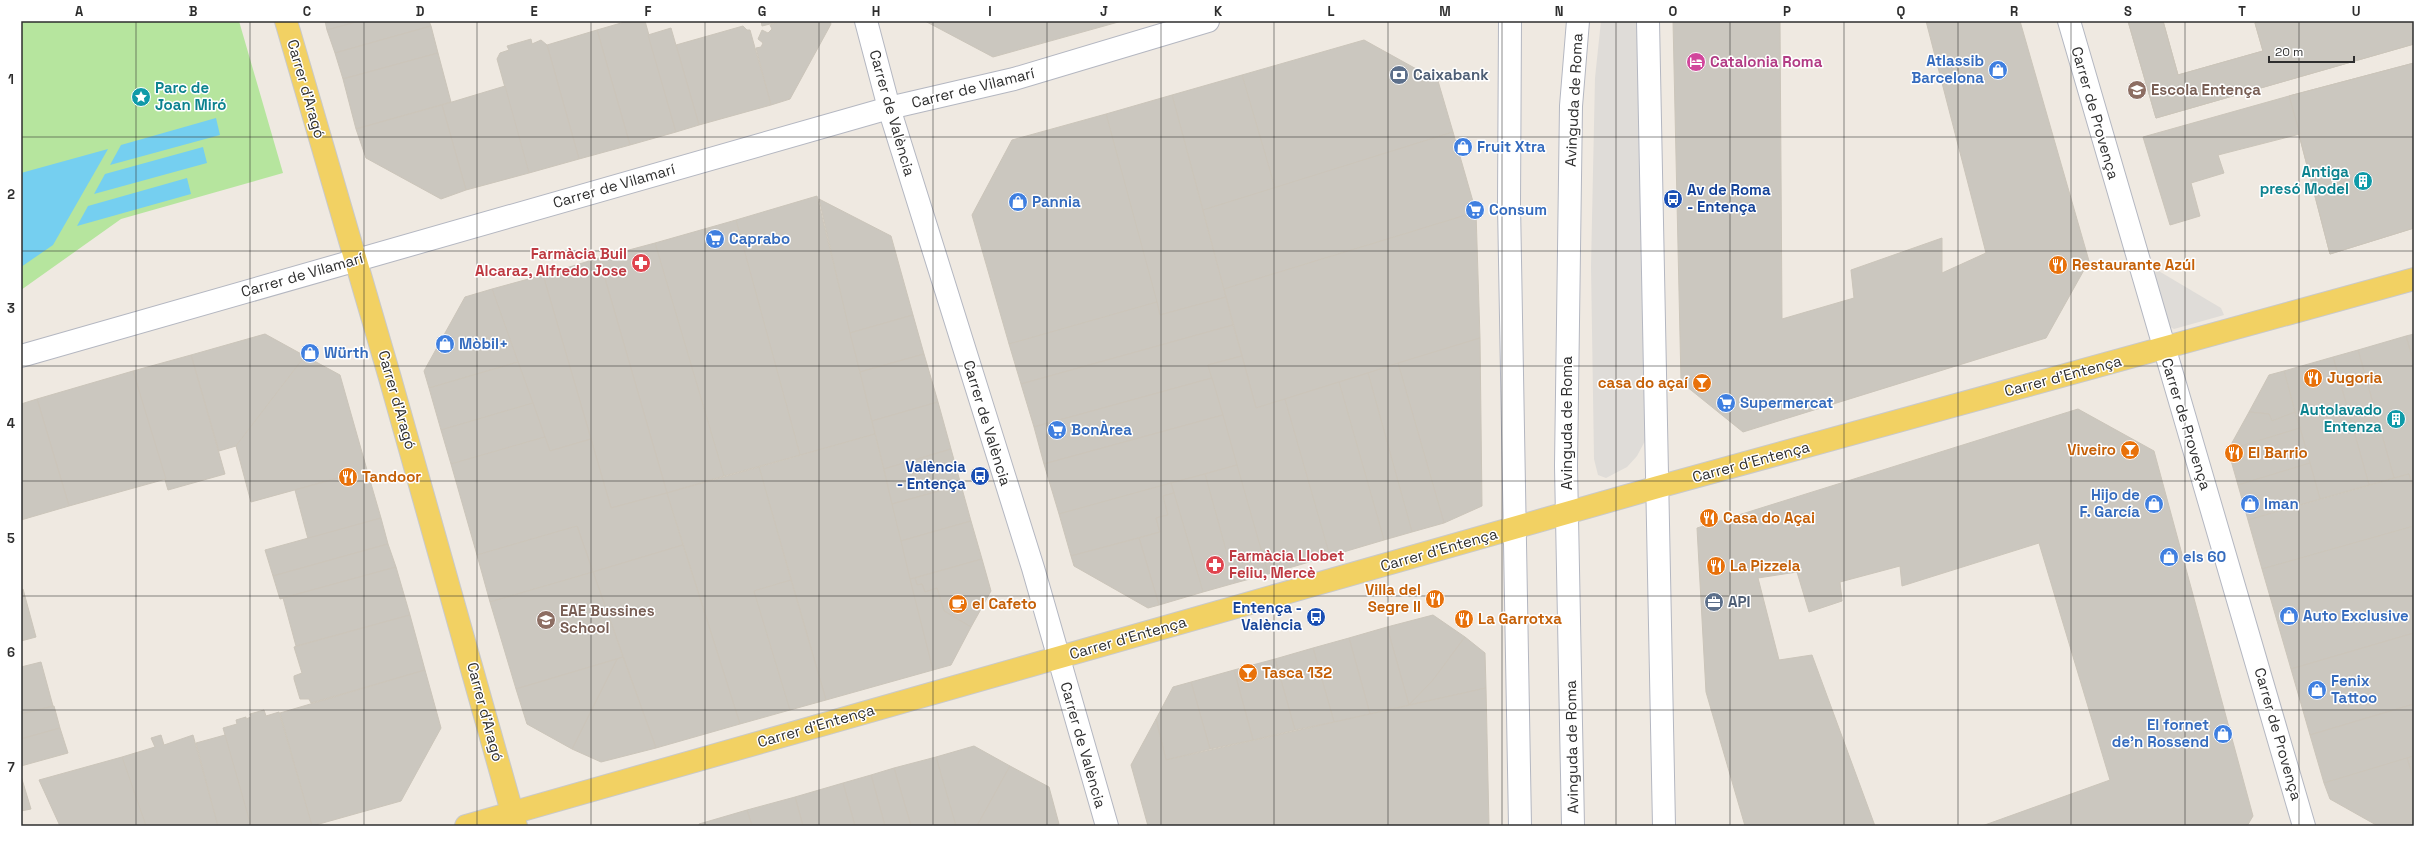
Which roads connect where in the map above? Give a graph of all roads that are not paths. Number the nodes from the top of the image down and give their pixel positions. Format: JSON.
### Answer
{"nodes":[{"id":1,"x":286,"y":21,"type":"edge"},
{"id":2,"x":866,"y":21,"type":"edge"},
{"id":3,"x":1208,"y":21,"type":"edge"},
{"id":4,"x":1510,"y":21,"type":"edge"},
{"id":5,"x":1578,"y":21,"type":"edge"},
{"id":6,"x":1648,"y":21,"type":"edge"},
{"id":7,"x":2069,"y":21,"type":"edge"},
{"id":8,"x":889,"y":108,"type":"junction"},
{"id":9,"x":357,"y":260,"type":"junction"},
{"id":10,"x":2414,"y":279,"type":"edge"},
{"id":11,"x":2163,"y":348,"type":"junction"},
{"id":12,"x":21,"y":356,"type":"edge"},
{"id":13,"x":1658,"y":487,"type":"junction"},
{"id":14,"x":1567,"y":514,"type":"junction"},
{"id":15,"x":1513,"y":529,"type":"junction"},
{"id":16,"x":1058,"y":658,"type":"junction"},
{"id":17,"x":514,"y":819,"type":"edge"},
{"id":18,"x":466,"y":826,"type":"edge"},
{"id":19,"x":1107,"y":826,"type":"edge"},
{"id":20,"x":1520,"y":826,"type":"edge"},
{"id":21,"x":1573,"y":826,"type":"edge"},
{"id":22,"x":1664,"y":826,"type":"edge"},
{"id":23,"x":2304,"y":826,"type":"edge"}],
"edges":[{"from":1,"to":9,"type":"main road","name":"Carrer d'Aragó"},
{"from":2,"to":8,"type":"street","name":"Carrer de València"},
{"from":3,"to":8,"type":"street","name":"Carrer de Vilamarí"},
{"from":4,"to":15,"type":"street"},
{"from":5,"to":14,"type":"street","name":"Avinguda de Roma"},
{"from":6,"to":13,"type":"street"},
{"from":7,"to":11,"type":"street","name":"Carrer de Provença"},
{"from":8,"to":9,"type":"street","name":"Carrer de Vilamarí"},
{"from":8,"to":16,"type":"street","name":"Carrer de València"},
{"from":9,"to":12,"type":"street","name":"Carrer de Vilamarí"},
{"from":9,"to":17,"type":"main road","name":"Carrer d'Aragó"},
{"from":10,"to":11,"type":"main road","name":"Carrer d'Entença"},
{"from":11,"to":13,"type":"main road","name":"Carrer d'Entença"},
{"from":11,"to":23,"type":"street","name":"Carrer de Provença"},
{"from":13,"to":14,"type":"main road","name":"Carrer d'Entença"},
{"from":13,"to":22,"type":"street"},
{"from":14,"to":15,"type":"main road","name":"Carrer d'Entença"},
{"from":14,"to":21,"type":"street","name":"Avinguda de Roma"},
{"from":15,"to":16,"type":"main road","name":"Carrer d'Entença"},
{"from":15,"to":20,"type":"street"},
{"from":16,"to":17,"type":"main road","name":"Carrer d'Entença"},
{"from":16,"to":19,"type":"street","name":"Carrer de València"},
{"from":17,"to":18,"type":"main road","name":"Carrer d'Entença"}]}
